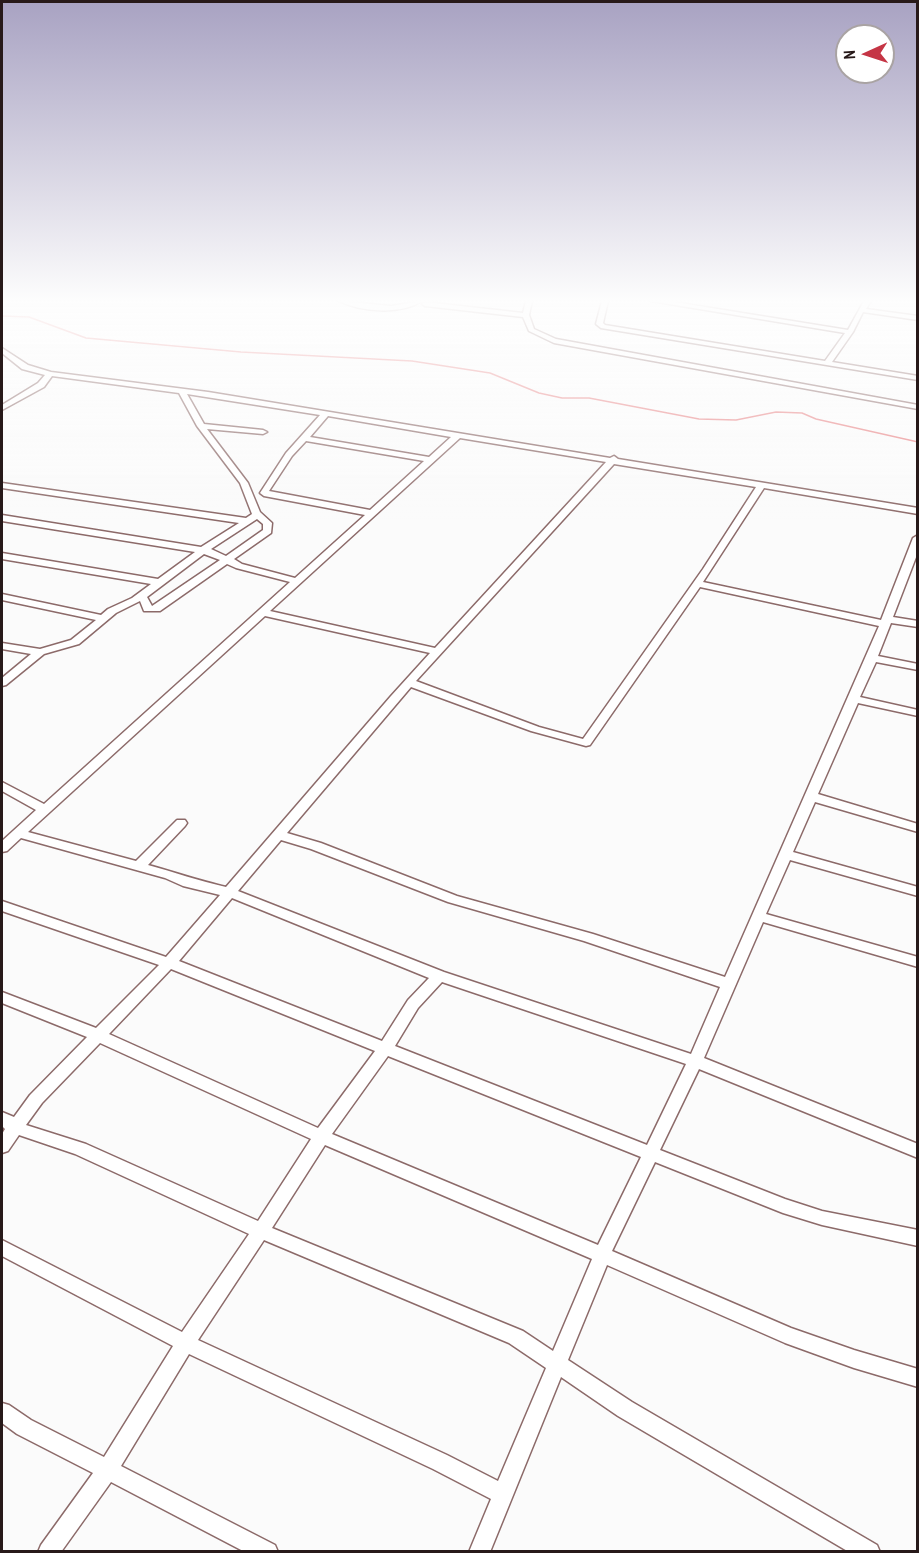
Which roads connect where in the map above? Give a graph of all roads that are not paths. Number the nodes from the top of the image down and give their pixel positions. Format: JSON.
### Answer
{"nodes":[{"id":1,"x":733,"y":373,"type":"edge"},
{"id":2,"x":891,"y":373,"type":"edge"},
{"id":3,"x":50,"y":374,"type":"joint"},
{"id":4,"x":918,"y":378,"type":"edge"},
{"id":5,"x":182,"y":392,"type":"junction"},
{"id":6,"x":918,"y":407,"type":"edge"},
{"id":7,"x":2,"y":408,"type":"edge"},
{"id":8,"x":326,"y":413,"type":"junction"},
{"id":9,"x":201,"y":426,"type":"junction"},
{"id":10,"x":263,"y":432,"type":"dead end"},
{"id":11,"x":458,"y":435,"type":"junction"},
{"id":12,"x":303,"y":438,"type":"junction"},
{"id":13,"x":614,"y":459,"type":"junction"},
{"id":14,"x":430,"y":460,"type":"junction"},
{"id":15,"x":762,"y":484,"type":"junction"},
{"id":16,"x":2,"y":486,"type":"edge"},
{"id":17,"x":918,"y":511,"type":"edge"},
{"id":18,"x":371,"y":513,"type":"junction"},
{"id":19,"x":258,"y":514,"type":"junction"},
{"id":20,"x":2,"y":518,"type":"edge"},
{"id":21,"x":247,"y":521,"type":"junction"},
{"id":22,"x":918,"y":538,"type":"edge"},
{"id":23,"x":203,"y":551,"type":"junction"},
{"id":24,"x":2,"y":556,"type":"edge"},
{"id":25,"x":230,"y":559,"type":"junction"},
{"id":26,"x":296,"y":581,"type":"junction"},
{"id":27,"x":158,"y":582,"type":"junction"},
{"id":28,"x":698,"y":584,"type":"junction"},
{"id":29,"x":140,"y":596,"type":"junction"},
{"id":30,"x":2,"y":597,"type":"edge"},
{"id":31,"x":261,"y":612,"type":"junction"},
{"id":32,"x":103,"y":618,"type":"junction"},
{"id":33,"x":886,"y":621,"type":"junction"},
{"id":34,"x":918,"y":624,"type":"edge"},
{"id":35,"x":2,"y":646,"type":"edge"},
{"id":36,"x":40,"y":652,"type":"junction"},
{"id":37,"x":439,"y":652,"type":"junction"},
{"id":38,"x":872,"y":658,"type":"junction"},
{"id":39,"x":918,"y":667,"type":"edge"},
{"id":40,"x":2,"y":683,"type":"edge"},
{"id":41,"x":411,"y":683,"type":"junction"},
{"id":42,"x":853,"y":699,"type":"junction"},
{"id":43,"x":918,"y":713,"type":"edge"},
{"id":44,"x":2,"y":786,"type":"edge"},
{"id":45,"x":810,"y":796,"type":"junction"},
{"id":46,"x":44,"y":809,"type":"junction"},
{"id":47,"x":181,"y":823,"type":"dead end"},
{"id":48,"x":918,"y":828,"type":"edge"},
{"id":49,"x":18,"y":833,"type":"junction"},
{"id":50,"x":280,"y":835,"type":"junction"},
{"id":51,"x":2,"y":848,"type":"edge"},
{"id":52,"x":784,"y":854,"type":"junction"},
{"id":53,"x":138,"y":867,"type":"junction"},
{"id":54,"x":918,"y":892,"type":"edge"},
{"id":55,"x":231,"y":893,"type":"junction"},
{"id":56,"x":2,"y":906,"type":"edge"},
{"id":57,"x":757,"y":916,"type":"junction"},
{"id":58,"x":918,"y":962,"type":"edge"},
{"id":59,"x":170,"y":963,"type":"junction"},
{"id":60,"x":439,"y":975,"type":"junction"},
{"id":61,"x":728,"y":984,"type":"junction"},
{"id":62,"x":2,"y":997,"type":"edge"},
{"id":63,"x":98,"y":1035,"type":"junction"},
{"id":64,"x":385,"y":1049,"type":"junction"},
{"id":65,"x":695,"y":1061,"type":"junction"},
{"id":66,"x":2,"y":1119,"type":"edge"},
{"id":67,"x":16,"y":1128,"type":"junction"},
{"id":68,"x":322,"y":1135,"type":"junction"},
{"id":69,"x":2,"y":1146,"type":"edge"},
{"id":70,"x":918,"y":1151,"type":"edge"},
{"id":71,"x":651,"y":1152,"type":"junction"},
{"id":72,"x":261,"y":1231,"type":"junction"},
{"id":73,"x":918,"y":1238,"type":"edge"},
{"id":74,"x":2,"y":1248,"type":"edge"},
{"id":75,"x":602,"y":1255,"type":"junction"},
{"id":76,"x":185,"y":1343,"type":"junction"},
{"id":77,"x":557,"y":1366,"type":"junction"},
{"id":78,"x":918,"y":1378,"type":"edge"},
{"id":79,"x":2,"y":1412,"type":"edge"},
{"id":80,"x":107,"y":1470,"type":"junction"},
{"id":81,"x":502,"y":1494,"type":"junction"},
{"id":82,"x":48,"y":1551,"type":"edge"},
{"id":83,"x":268,"y":1551,"type":"edge"},
{"id":84,"x":478,"y":1551,"type":"edge"},
{"id":85,"x":870,"y":1551,"type":"edge"}],
"edges":[{"from":1,"to":6,"type":"street"},
{"from":2,"to":4,"type":"street"},
{"from":3,"to":5,"type":"street"},
{"from":3,"to":7,"type":"street"},
{"from":5,"to":8,"type":"street"},
{"from":5,"to":9,"type":"street"},
{"from":8,"to":11,"type":"street"},
{"from":8,"to":12,"type":"street"},
{"from":9,"to":10,"type":"street"},
{"from":9,"to":19,"type":"street"},
{"from":11,"to":13,"type":"street"},
{"from":11,"to":14,"type":"street"},
{"from":12,"to":14,"type":"street"},
{"from":12,"to":18,"type":"street"},
{"from":13,"to":15,"type":"street"},
{"from":13,"to":37,"type":"street"},
{"from":14,"to":18,"type":"street"},
{"from":15,"to":17,"type":"street"},
{"from":15,"to":28,"type":"street"},
{"from":16,"to":21,"type":"street"},
{"from":18,"to":26,"type":"street"},
{"from":19,"to":21,"type":"street"},
{"from":19,"to":25,"type":"street"},
{"from":20,"to":23,"type":"street"},
{"from":21,"to":23,"type":"street"},
{"from":22,"to":33,"type":"street"},
{"from":23,"to":25,"type":"street"},
{"from":23,"to":27,"type":"street"},
{"from":24,"to":27,"type":"street"},
{"from":25,"to":26,"type":"street"},
{"from":25,"to":29,"type":"street"},
{"from":26,"to":31,"type":"street"},
{"from":27,"to":29,"type":"street"},
{"from":28,"to":33,"type":"street"},
{"from":28,"to":41,"type":"street"},
{"from":29,"to":32,"type":"street"},
{"from":30,"to":32,"type":"street"},
{"from":31,"to":37,"type":"street"},
{"from":31,"to":46,"type":"street"},
{"from":32,"to":36,"type":"street"},
{"from":33,"to":34,"type":"street"},
{"from":33,"to":38,"type":"street"},
{"from":35,"to":36,"type":"street"},
{"from":36,"to":40,"type":"street"},
{"from":37,"to":41,"type":"street"},
{"from":38,"to":39,"type":"street"},
{"from":38,"to":42,"type":"street"},
{"from":41,"to":50,"type":"street"},
{"from":42,"to":43,"type":"street"},
{"from":42,"to":45,"type":"street"},
{"from":44,"to":46,"type":"street"},
{"from":45,"to":48,"type":"street"},
{"from":45,"to":52,"type":"street"},
{"from":46,"to":49,"type":"street"},
{"from":47,"to":53,"type":"street"},
{"from":49,"to":51,"type":"street"},
{"from":49,"to":53,"type":"street"},
{"from":50,"to":55,"type":"street"},
{"from":50,"to":61,"type":"street"},
{"from":52,"to":54,"type":"street"},
{"from":52,"to":57,"type":"street"},
{"from":53,"to":55,"type":"street"},
{"from":55,"to":59,"type":"street"},
{"from":55,"to":60,"type":"street"},
{"from":56,"to":59,"type":"street"},
{"from":57,"to":58,"type":"street"},
{"from":57,"to":61,"type":"street"},
{"from":59,"to":63,"type":"street"},
{"from":59,"to":64,"type":"street"},
{"from":60,"to":64,"type":"street"},
{"from":60,"to":65,"type":"street"},
{"from":61,"to":65,"type":"street"},
{"from":62,"to":63,"type":"street"},
{"from":63,"to":67,"type":"street"},
{"from":63,"to":68,"type":"street"},
{"from":64,"to":68,"type":"street"},
{"from":64,"to":71,"type":"street"},
{"from":65,"to":70,"type":"street"},
{"from":65,"to":71,"type":"street"},
{"from":66,"to":67,"type":"street"},
{"from":67,"to":69,"type":"street"},
{"from":67,"to":72,"type":"street"},
{"from":68,"to":72,"type":"street"},
{"from":68,"to":75,"type":"street"},
{"from":71,"to":73,"type":"street"},
{"from":71,"to":75,"type":"street"},
{"from":72,"to":76,"type":"street"},
{"from":72,"to":77,"type":"street"},
{"from":74,"to":76,"type":"street"},
{"from":75,"to":77,"type":"street"},
{"from":75,"to":78,"type":"street"},
{"from":76,"to":80,"type":"street"},
{"from":76,"to":81,"type":"street"},
{"from":77,"to":81,"type":"street"},
{"from":77,"to":85,"type":"street"},
{"from":79,"to":80,"type":"street"},
{"from":80,"to":82,"type":"street"},
{"from":80,"to":83,"type":"street"},
{"from":81,"to":84,"type":"street"}]}
